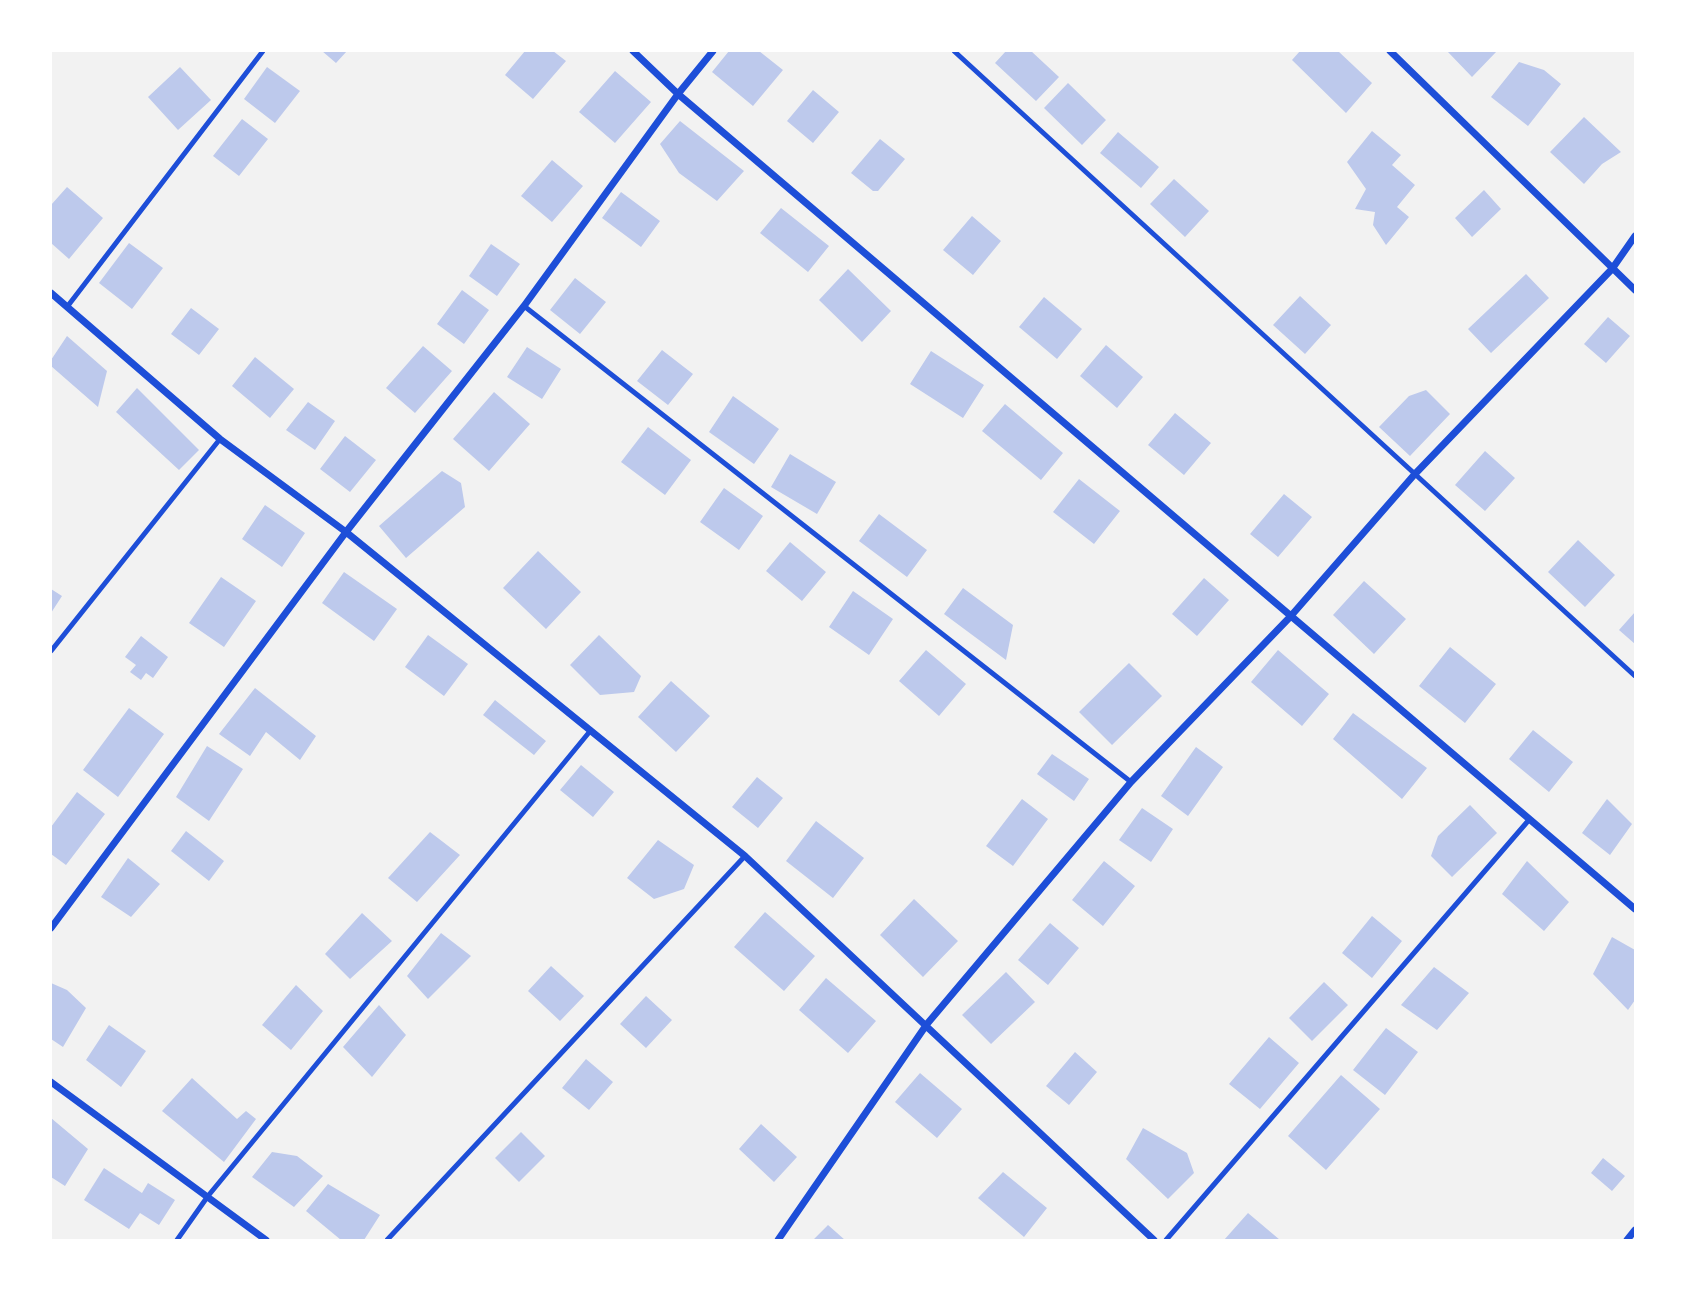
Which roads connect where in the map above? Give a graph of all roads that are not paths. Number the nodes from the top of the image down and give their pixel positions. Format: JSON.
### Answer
{"nodes":[{"id":1,"x":262,"y":51,"type":"edge"},
{"id":2,"x":633,"y":51,"type":"edge"},
{"id":3,"x":713,"y":51,"type":"edge"},
{"id":4,"x":954,"y":51,"type":"edge"},
{"id":5,"x":1390,"y":51,"type":"edge"},
{"id":6,"x":678,"y":94,"type":"junction"},
{"id":7,"x":1635,"y":236,"type":"edge"},
{"id":8,"x":1612,"y":269,"type":"junction"},
{"id":9,"x":1635,"y":289,"type":"edge"},
{"id":10,"x":51,"y":293,"type":"edge"},
{"id":11,"x":524,"y":306,"type":"junction"},
{"id":12,"x":67,"y":307,"type":"junction"},
{"id":13,"x":220,"y":439,"type":"junction"},
{"id":14,"x":1414,"y":475,"type":"junction"},
{"id":15,"x":346,"y":532,"type":"junction"},
{"id":16,"x":1290,"y":617,"type":"junction"},
{"id":17,"x":51,"y":651,"type":"edge"},
{"id":18,"x":1635,"y":676,"type":"edge"},
{"id":19,"x":591,"y":730,"type":"junction"},
{"id":20,"x":1131,"y":782,"type":"junction"},
{"id":21,"x":1528,"y":821,"type":"junction"},
{"id":22,"x":745,"y":856,"type":"junction"},
{"id":23,"x":1635,"y":909,"type":"edge"},
{"id":24,"x":51,"y":928,"type":"edge"},
{"id":25,"x":927,"y":1024,"type":"junction"},
{"id":26,"x":51,"y":1083,"type":"edge"},
{"id":27,"x":208,"y":1196,"type":"junction"},
{"id":28,"x":1635,"y":1230,"type":"edge"},
{"id":29,"x":177,"y":1240,"type":"edge"},
{"id":30,"x":266,"y":1240,"type":"edge"},
{"id":31,"x":387,"y":1240,"type":"edge"},
{"id":32,"x":778,"y":1240,"type":"edge"},
{"id":33,"x":1154,"y":1240,"type":"edge"},
{"id":34,"x":1166,"y":1240,"type":"edge"},
{"id":35,"x":1627,"y":1240,"type":"edge"}],
"edges":[{"from":1,"to":12,"type":"lane"},
{"from":2,"to":6,"type":"street"},
{"from":3,"to":6,"type":"street"},
{"from":4,"to":14,"type":"lane"},
{"from":5,"to":8,"type":"street"},
{"from":6,"to":11,"type":"street"},
{"from":6,"to":16,"type":"street"},
{"from":7,"to":8,"type":"street"},
{"from":8,"to":9,"type":"street"},
{"from":8,"to":14,"type":"street"},
{"from":10,"to":12,"type":"street"},
{"from":11,"to":15,"type":"street"},
{"from":11,"to":20,"type":"lane"},
{"from":12,"to":13,"type":"street"},
{"from":13,"to":15,"type":"street"},
{"from":13,"to":17,"type":"lane"},
{"from":14,"to":16,"type":"street"},
{"from":14,"to":18,"type":"lane"},
{"from":15,"to":19,"type":"street"},
{"from":15,"to":24,"type":"street"},
{"from":16,"to":20,"type":"street"},
{"from":16,"to":21,"type":"street"},
{"from":19,"to":22,"type":"street"},
{"from":19,"to":27,"type":"lane"},
{"from":20,"to":25,"type":"street"},
{"from":21,"to":23,"type":"street"},
{"from":21,"to":34,"type":"lane"},
{"from":22,"to":25,"type":"street"},
{"from":22,"to":31,"type":"lane"},
{"from":25,"to":32,"type":"street"},
{"from":25,"to":33,"type":"street"},
{"from":26,"to":27,"type":"street"},
{"from":27,"to":29,"type":"lane"},
{"from":27,"to":30,"type":"street"},
{"from":28,"to":35,"type":"street"}]}
